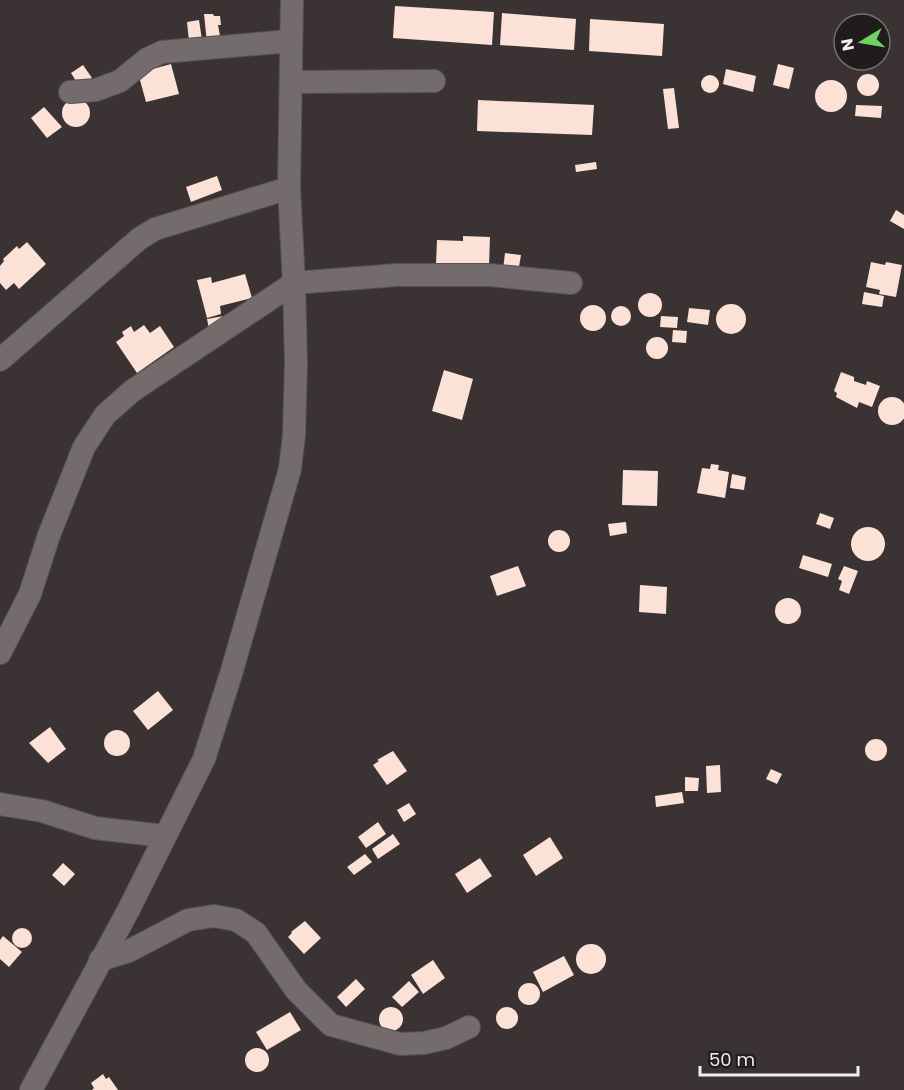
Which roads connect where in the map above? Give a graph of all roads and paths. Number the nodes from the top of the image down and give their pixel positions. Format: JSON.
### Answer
{"nodes":[{"id":1,"x":292,"y":0,"type":"edge"},
{"id":2,"x":291,"y":41,"type":"junction"},
{"id":3,"x":434,"y":81,"type":"dead end"},
{"id":4,"x":291,"y":82,"type":"junction"},
{"id":5,"x":70,"y":92,"type":"dead end"},
{"id":6,"x":289,"y":188,"type":"junction"},
{"id":7,"x":294,"y":283,"type":"junction"},
{"id":8,"x":571,"y":283,"type":"dead end"},
{"id":9,"x":0,"y":360,"type":"edge"},
{"id":10,"x":0,"y":653,"type":"edge"},
{"id":11,"x":0,"y":804,"type":"edge"},
{"id":12,"x":164,"y":836,"type":"junction"},
{"id":13,"x":100,"y":960,"type":"junction"},
{"id":14,"x":469,"y":1027,"type":"dead end"},
{"id":15,"x":31,"y":1090,"type":"edge"}],
"edges":[{"from":1,"to":2,"type":"street"},
{"from":2,"to":4,"type":"street"},
{"from":2,"to":5,"type":"street"},
{"from":3,"to":4,"type":"street"},
{"from":4,"to":6,"type":"street"},
{"from":6,"to":7,"type":"street"},
{"from":6,"to":9,"type":"street"},
{"from":7,"to":8,"type":"street"},
{"from":7,"to":10,"type":"street"},
{"from":7,"to":12,"type":"street"},
{"from":11,"to":12,"type":"street"},
{"from":12,"to":13,"type":"street"},
{"from":13,"to":14,"type":"street"},
{"from":13,"to":15,"type":"street"}]}
